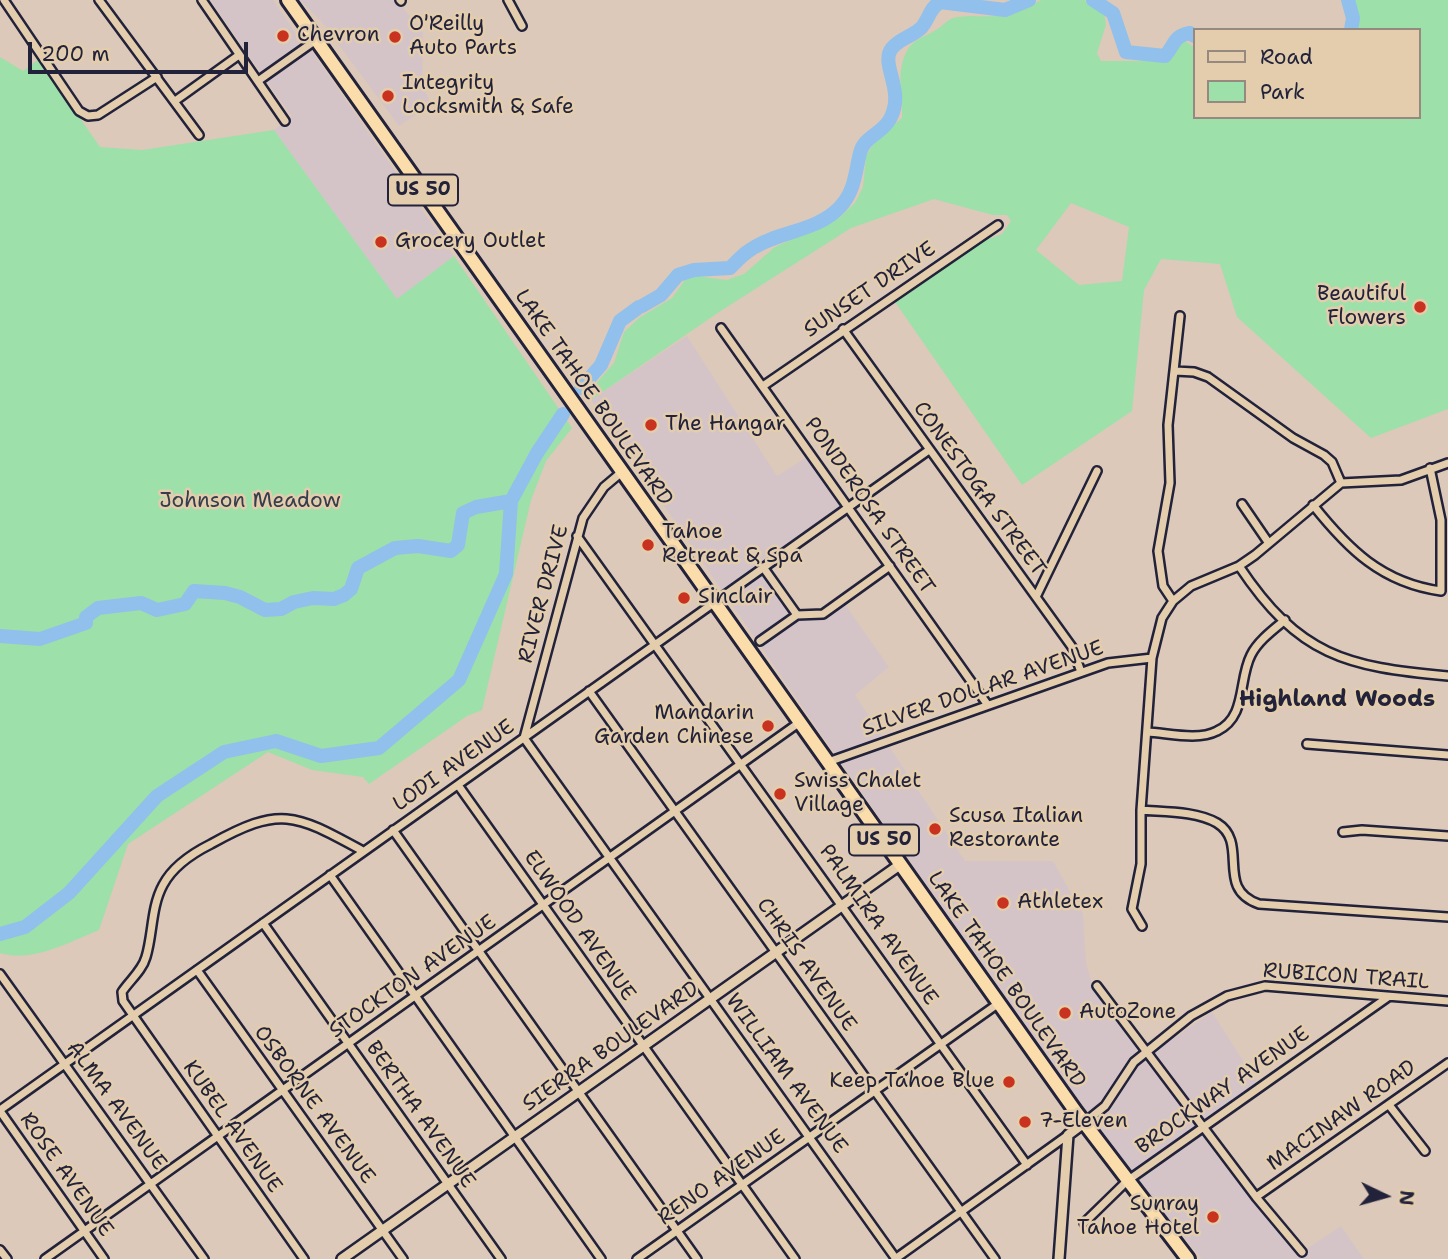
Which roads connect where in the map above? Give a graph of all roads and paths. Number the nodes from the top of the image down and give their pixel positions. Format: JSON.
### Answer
{"nodes":[{"id":1,"x":4,"y":0,"type":"edge"},
{"id":2,"x":99,"y":0,"type":"edge"},
{"id":3,"x":202,"y":0,"type":"edge"},
{"id":4,"x":288,"y":0,"type":"edge"},
{"id":5,"x":508,"y":0,"type":"edge"},
{"id":6,"x":522,"y":26,"type":"dead end"},
{"id":7,"x":316,"y":40,"type":"junction"},
{"id":8,"x":239,"y":55,"type":"junction"},
{"id":9,"x":158,"y":77,"type":"junction"},
{"id":10,"x":258,"y":81,"type":"junction"},
{"id":11,"x":175,"y":101,"type":"junction"},
{"id":12,"x":285,"y":121,"type":"dead end"},
{"id":13,"x":199,"y":135,"type":"dead end"},
{"id":14,"x":998,"y":225,"type":"dead end"},
{"id":15,"x":1180,"y":316,"type":"dead end"},
{"id":16,"x":721,"y":328,"type":"dead end"},
{"id":17,"x":843,"y":329,"type":"junction"},
{"id":18,"x":1175,"y":371,"type":"junction"},
{"id":19,"x":763,"y":386,"type":"junction"},
{"id":20,"x":929,"y":450,"type":"junction"},
{"id":21,"x":1448,"y":463,"type":"edge"},
{"id":22,"x":1430,"y":468,"type":"junction"},
{"id":23,"x":623,"y":471,"type":"junction"},
{"id":24,"x":1097,"y":471,"type":"dead end"},
{"id":25,"x":1341,"y":483,"type":"junction"},
{"id":26,"x":1242,"y":504,"type":"dead end"},
{"id":27,"x":1312,"y":505,"type":"junction"},
{"id":28,"x":849,"y":506,"type":"junction"},
{"id":29,"x":577,"y":536,"type":"junction"},
{"id":30,"x":1268,"y":542,"type":"junction"},
{"id":31,"x":890,"y":566,"type":"junction"},
{"id":32,"x":1239,"y":566,"type":"junction"},
{"id":33,"x":763,"y":567,"type":"junction"},
{"id":34,"x":1036,"y":597,"type":"junction"},
{"id":35,"x":1172,"y":601,"type":"junction"},
{"id":36,"x":714,"y":602,"type":"junction"},
{"id":37,"x":796,"y":615,"type":"junction"},
{"id":38,"x":1285,"y":620,"type":"junction"},
{"id":39,"x":760,"y":641,"type":"dead end"},
{"id":40,"x":654,"y":645,"type":"junction"},
{"id":41,"x":1152,"y":658,"type":"junction"},
{"id":42,"x":1081,"y":672,"type":"junction"},
{"id":43,"x":1448,"y":676,"type":"edge"},
{"id":44,"x":589,"y":691,"type":"junction"},
{"id":45,"x":987,"y":705,"type":"junction"},
{"id":46,"x":800,"y":722,"type":"junction"},
{"id":47,"x":1147,"y":732,"type":"junction"},
{"id":48,"x":524,"y":738,"type":"junction"},
{"id":49,"x":1307,"y":744,"type":"dead end"},
{"id":50,"x":1448,"y":755,"type":"edge"},
{"id":51,"x":828,"y":762,"type":"junction"},
{"id":52,"x":742,"y":763,"type":"junction"},
{"id":53,"x":458,"y":785,"type":"junction"},
{"id":54,"x":1141,"y":810,"type":"junction"},
{"id":55,"x":675,"y":811,"type":"junction"},
{"id":56,"x":393,"y":830,"type":"junction"},
{"id":57,"x":1343,"y":832,"type":"dead end"},
{"id":58,"x":1448,"y":836,"type":"edge"},
{"id":59,"x":363,"y":851,"type":"junction"},
{"id":60,"x":608,"y":859,"type":"junction"},
{"id":61,"x":901,"y":864,"type":"junction"},
{"id":62,"x":330,"y":875,"type":"junction"},
{"id":63,"x":543,"y":905,"type":"junction"},
{"id":64,"x":842,"y":905,"type":"junction"},
{"id":65,"x":1448,"y":916,"type":"edge"},
{"id":66,"x":263,"y":923,"type":"junction"},
{"id":67,"x":1142,"y":926,"type":"dead end"},
{"id":68,"x":479,"y":951,"type":"junction"},
{"id":69,"x":776,"y":953,"type":"junction"},
{"id":70,"x":197,"y":970,"type":"junction"},
{"id":71,"x":0,"y":974,"type":"edge"},
{"id":72,"x":1097,"y":986,"type":"dead end"},
{"id":73,"x":414,"y":996,"type":"junction"},
{"id":74,"x":1389,"y":996,"type":"junction"},
{"id":75,"x":710,"y":999,"type":"junction"},
{"id":76,"x":1448,"y":1001,"type":"edge"},
{"id":77,"x":999,"y":1003,"type":"junction"},
{"id":78,"x":133,"y":1015,"type":"junction"},
{"id":79,"x":349,"y":1044,"type":"junction"},
{"id":80,"x":941,"y":1045,"type":"junction"},
{"id":81,"x":643,"y":1046,"type":"junction"},
{"id":82,"x":1148,"y":1053,"type":"junction"},
{"id":83,"x":1448,"y":1063,"type":"edge"},
{"id":84,"x":64,"y":1064,"type":"junction"},
{"id":85,"x":282,"y":1091,"type":"junction"},
{"id":86,"x":578,"y":1092,"type":"junction"},
{"id":87,"x":875,"y":1092,"type":"junction"},
{"id":88,"x":1389,"y":1105,"type":"junction"},
{"id":89,"x":0,"y":1111,"type":"edge"},
{"id":90,"x":1084,"y":1123,"type":"junction"},
{"id":91,"x":1202,"y":1126,"type":"junction"},
{"id":92,"x":1068,"y":1135,"type":"junction"},
{"id":93,"x":217,"y":1137,"type":"junction"},
{"id":94,"x":514,"y":1137,"type":"junction"},
{"id":95,"x":810,"y":1137,"type":"junction"},
{"id":96,"x":1425,"y":1151,"type":"dead end"},
{"id":97,"x":1027,"y":1165,"type":"junction"},
{"id":98,"x":1126,"y":1181,"type":"junction"},
{"id":99,"x":151,"y":1184,"type":"junction"},
{"id":100,"x":447,"y":1184,"type":"junction"},
{"id":101,"x":741,"y":1186,"type":"junction"},
{"id":102,"x":1256,"y":1197,"type":"junction"},
{"id":103,"x":962,"y":1211,"type":"junction"},
{"id":104,"x":1084,"y":1223,"type":"dead end"},
{"id":105,"x":382,"y":1230,"type":"junction"},
{"id":106,"x":85,"y":1231,"type":"junction"},
{"id":107,"x":677,"y":1231,"type":"junction"},
{"id":108,"x":0,"y":1250,"type":"edge"},
{"id":109,"x":1302,"y":1252,"type":"dead end"},
{"id":110,"x":7,"y":1259,"type":"edge"},
{"id":111,"x":45,"y":1259,"type":"edge"},
{"id":112,"x":104,"y":1259,"type":"edge"},
{"id":113,"x":204,"y":1259,"type":"edge"},
{"id":114,"x":304,"y":1259,"type":"edge"},
{"id":115,"x":342,"y":1259,"type":"edge"},
{"id":116,"x":403,"y":1259,"type":"edge"},
{"id":117,"x":501,"y":1259,"type":"edge"},
{"id":118,"x":601,"y":1259,"type":"edge"},
{"id":119,"x":637,"y":1259,"type":"edge"},
{"id":120,"x":697,"y":1259,"type":"edge"},
{"id":121,"x":795,"y":1259,"type":"edge"},
{"id":122,"x":895,"y":1259,"type":"edge"},
{"id":123,"x":995,"y":1259,"type":"edge"},
{"id":124,"x":1059,"y":1259,"type":"edge"},
{"id":125,"x":1188,"y":1259,"type":"edge"}],
"edges":[{"from":1,"to":9,"type":"street"},
{"from":2,"to":9,"type":"street"},
{"from":3,"to":8,"type":"street"},
{"from":4,"to":7,"type":"highway","name":"LAKE TAHOE BOULEVARD","number":"US 50"},
{"from":5,"to":6,"type":"street"},
{"from":7,"to":10,"type":"street"},
{"from":7,"to":23,"type":"highway","name":"LAKE TAHOE BOULEVARD","number":"US 50"},
{"from":8,"to":10,"type":"street"},
{"from":8,"to":11,"type":"street"},
{"from":9,"to":11,"type":"street"},
{"from":10,"to":12,"type":"street"},
{"from":11,"to":13,"type":"street"},
{"from":14,"to":17,"type":"street","name":"SUNSET DRIVE"},
{"from":15,"to":18,"type":"street"},
{"from":16,"to":19,"type":"street","name":"PONDEROSA STREET"},
{"from":17,"to":19,"type":"street","name":"SUNSET DRIVE"},
{"from":17,"to":20,"type":"street","name":"CONESTOGA STREET"},
{"from":18,"to":25,"type":"street"},
{"from":18,"to":35,"type":"street"},
{"from":19,"to":28,"type":"street","name":"PONDEROSA STREET"},
{"from":20,"to":28,"type":"street","name":"LODI AVENUE"},
{"from":20,"to":34,"type":"street","name":"CONESTOGA STREET"},
{"from":21,"to":22,"type":"street"},
{"from":22,"to":25,"type":"street"},
{"from":22,"to":27,"type":"street"},
{"from":23,"to":29,"type":"street","name":"RIVER DRIVE"},
{"from":23,"to":36,"type":"highway","name":"LAKE TAHOE BOULEVARD","number":"US 50"},
{"from":24,"to":34,"type":"street"},
{"from":25,"to":27,"type":"street"},
{"from":26,"to":30,"type":"street"},
{"from":27,"to":30,"type":"street"},
{"from":28,"to":31,"type":"street","name":"PONDEROSA STREET"},
{"from":28,"to":33,"type":"street","name":"LODI AVENUE"},
{"from":29,"to":40,"type":"street","name":"PALMIRA AVENUE"},
{"from":29,"to":48,"type":"street","name":"RIVER DRIVE"},
{"from":30,"to":32,"type":"street"},
{"from":31,"to":37,"type":"street"},
{"from":31,"to":45,"type":"street","name":"PONDEROSA STREET"},
{"from":32,"to":35,"type":"street"},
{"from":32,"to":38,"type":"street"},
{"from":33,"to":36,"type":"street","name":"LODI AVENUE"},
{"from":33,"to":37,"type":"street"},
{"from":34,"to":42,"type":"street","name":"CONESTOGA STREET"},
{"from":35,"to":41,"type":"street"},
{"from":36,"to":40,"type":"street","name":"LODI AVENUE"},
{"from":36,"to":46,"type":"highway","name":"LAKE TAHOE BOULEVARD","number":"US 50"},
{"from":37,"to":39,"type":"street"},
{"from":38,"to":43,"type":"street"},
{"from":38,"to":47,"type":"street"},
{"from":40,"to":44,"type":"street","name":"LODI AVENUE"},
{"from":40,"to":52,"type":"street","name":"PALMIRA AVENUE"},
{"from":41,"to":42,"type":"street","name":"SILVER DOLLAR AVENUE"},
{"from":41,"to":47,"type":"street"},
{"from":42,"to":45,"type":"street","name":"SILVER DOLLAR AVENUE"},
{"from":44,"to":48,"type":"street","name":"LODI AVENUE"},
{"from":44,"to":55,"type":"street","name":"CHRIS AVENUE"},
{"from":45,"to":51,"type":"street","name":"SILVER DOLLAR AVENUE"},
{"from":46,"to":51,"type":"highway","name":"LAKE TAHOE BOULEVARD","number":"US 50"},
{"from":46,"to":52,"type":"street","name":"STOCKTON AVENUE"},
{"from":47,"to":54,"type":"street"},
{"from":48,"to":53,"type":"street","name":"LODI AVENUE"},
{"from":48,"to":60,"type":"street","name":"WILLIAM AVENUE"},
{"from":49,"to":50,"type":"street"},
{"from":51,"to":61,"type":"highway","name":"LAKE TAHOE BOULEVARD","number":"US 50"},
{"from":52,"to":55,"type":"street","name":"STOCKTON AVENUE"},
{"from":52,"to":64,"type":"street","name":"PALMIRA AVENUE"},
{"from":53,"to":56,"type":"street","name":"LODI AVENUE"},
{"from":53,"to":63,"type":"street","name":"ELWOOD AVENUE"},
{"from":54,"to":65,"type":"street"},
{"from":54,"to":67,"type":"street"},
{"from":55,"to":60,"type":"street","name":"STOCKTON AVENUE"},
{"from":55,"to":69,"type":"street","name":"CHRIS AVENUE"},
{"from":56,"to":59,"type":"street","name":"LODI AVENUE"},
{"from":56,"to":68,"type":"street"},
{"from":57,"to":58,"type":"street"},
{"from":59,"to":62,"type":"street","name":"LODI AVENUE"},
{"from":59,"to":78,"type":"street"},
{"from":60,"to":63,"type":"street","name":"STOCKTON AVENUE"},
{"from":60,"to":75,"type":"street","name":"WILLIAM AVENUE"},
{"from":61,"to":64,"type":"street","name":"SIERRA BOULEVARD"},
{"from":61,"to":77,"type":"highway","name":"LAKE TAHOE BOULEVARD","number":"US 50"},
{"from":62,"to":66,"type":"street","name":"LODI AVENUE"},
{"from":62,"to":73,"type":"street"},
{"from":63,"to":68,"type":"street","name":"STOCKTON AVENUE"},
{"from":63,"to":81,"type":"street","name":"ELWOOD AVENUE"},
{"from":64,"to":69,"type":"street","name":"SIERRA BOULEVARD"},
{"from":64,"to":80,"type":"street","name":"PALMIRA AVENUE"},
{"from":66,"to":70,"type":"street","name":"LODI AVENUE"},
{"from":66,"to":79,"type":"street","name":"BERTHA AVENUE"},
{"from":68,"to":73,"type":"street","name":"STOCKTON AVENUE"},
{"from":68,"to":86,"type":"street"},
{"from":69,"to":75,"type":"street","name":"SIERRA BOULEVARD"},
{"from":69,"to":87,"type":"street","name":"CHRIS AVENUE"},
{"from":70,"to":78,"type":"street","name":"LODI AVENUE"},
{"from":70,"to":85,"type":"street","name":"OSBORNE AVENUE"},
{"from":71,"to":84,"type":"street","name":"ALMA AVENUE"},
{"from":72,"to":82,"type":"street"},
{"from":73,"to":79,"type":"street","name":"STOCKTON AVENUE"},
{"from":73,"to":94,"type":"street"},
{"from":74,"to":76,"type":"street","name":"RUBICON TRAIL"},
{"from":74,"to":82,"type":"street","name":"RUBICON TRAIL"},
{"from":74,"to":91,"type":"street","name":"BROCKWAY AVENUE"},
{"from":75,"to":81,"type":"street","name":"SIERRA BOULEVARD"},
{"from":75,"to":95,"type":"street","name":"WILLIAM AVENUE"},
{"from":77,"to":80,"type":"street","name":"RENO AVENUE"},
{"from":77,"to":90,"type":"highway","name":"LAKE TAHOE BOULEVARD","number":"US 50"},
{"from":78,"to":84,"type":"street","name":"LODI AVENUE"},
{"from":78,"to":93,"type":"street","name":"KUBEL AVENUE"},
{"from":79,"to":85,"type":"street","name":"STOCKTON AVENUE"},
{"from":79,"to":100,"type":"street","name":"BERTHA AVENUE"},
{"from":80,"to":87,"type":"street","name":"RENO AVENUE"},
{"from":80,"to":97,"type":"street","name":"PALMIRA AVENUE"},
{"from":81,"to":86,"type":"street","name":"SIERRA BOULEVARD"},
{"from":81,"to":101,"type":"street","name":"ELWOOD AVENUE"},
{"from":82,"to":90,"type":"street","name":"RUBICON TRAIL"},
{"from":82,"to":91,"type":"street"},
{"from":83,"to":88,"type":"street","name":"MACINAW ROAD"},
{"from":84,"to":89,"type":"street","name":"LODI AVENUE"},
{"from":84,"to":99,"type":"street","name":"ALMA AVENUE"},
{"from":85,"to":93,"type":"street","name":"STOCKTON AVENUE"},
{"from":85,"to":105,"type":"street","name":"OSBORNE AVENUE"},
{"from":86,"to":94,"type":"street","name":"SIERRA BOULEVARD"},
{"from":86,"to":107,"type":"street"},
{"from":87,"to":95,"type":"street","name":"RENO AVENUE"},
{"from":87,"to":103,"type":"street","name":"CHRIS AVENUE"},
{"from":88,"to":96,"type":"street"},
{"from":88,"to":102,"type":"street","name":"MACINAW ROAD"},
{"from":89,"to":106,"type":"street","name":"ROSE AVENUE"},
{"from":90,"to":92,"type":"street"},
{"from":90,"to":98,"type":"highway","name":"LAKE TAHOE BOULEVARD","number":"US 50"},
{"from":91,"to":98,"type":"street","name":"BROCKWAY AVENUE"},
{"from":91,"to":102,"type":"street"},
{"from":92,"to":97,"type":"street"},
{"from":92,"to":124,"type":"street"},
{"from":93,"to":99,"type":"street","name":"STOCKTON AVENUE"},
{"from":93,"to":114,"type":"street","name":"KUBEL AVENUE"},
{"from":94,"to":100,"type":"street","name":"SIERRA BOULEVARD"},
{"from":94,"to":118,"type":"street"},
{"from":95,"to":101,"type":"street","name":"RENO AVENUE"},
{"from":95,"to":122,"type":"street","name":"WILLIAM AVENUE"},
{"from":97,"to":103,"type":"street"},
{"from":98,"to":104,"type":"street","name":"BROCKWAY AVENUE"},
{"from":98,"to":125,"type":"highway","name":"LAKE TAHOE BOULEVARD","number":"US 50"},
{"from":99,"to":106,"type":"street","name":"STOCKTON AVENUE"},
{"from":99,"to":113,"type":"street","name":"ALMA AVENUE"},
{"from":100,"to":105,"type":"street","name":"SIERRA BOULEVARD"},
{"from":100,"to":117,"type":"street","name":"BERTHA AVENUE"},
{"from":101,"to":107,"type":"street","name":"RENO AVENUE"},
{"from":101,"to":121,"type":"street","name":"ELWOOD AVENUE"},
{"from":102,"to":109,"type":"street"},
{"from":103,"to":122,"type":"street"},
{"from":103,"to":123,"type":"street","name":"CHRIS AVENUE"},
{"from":105,"to":115,"type":"street","name":"SIERRA BOULEVARD"},
{"from":105,"to":116,"type":"street","name":"OSBORNE AVENUE"},
{"from":106,"to":111,"type":"street","name":"STOCKTON AVENUE"},
{"from":106,"to":112,"type":"street","name":"ROSE AVENUE"},
{"from":107,"to":119,"type":"street","name":"RENO AVENUE"},
{"from":107,"to":120,"type":"street"},
{"from":108,"to":110,"type":"street"}]}
